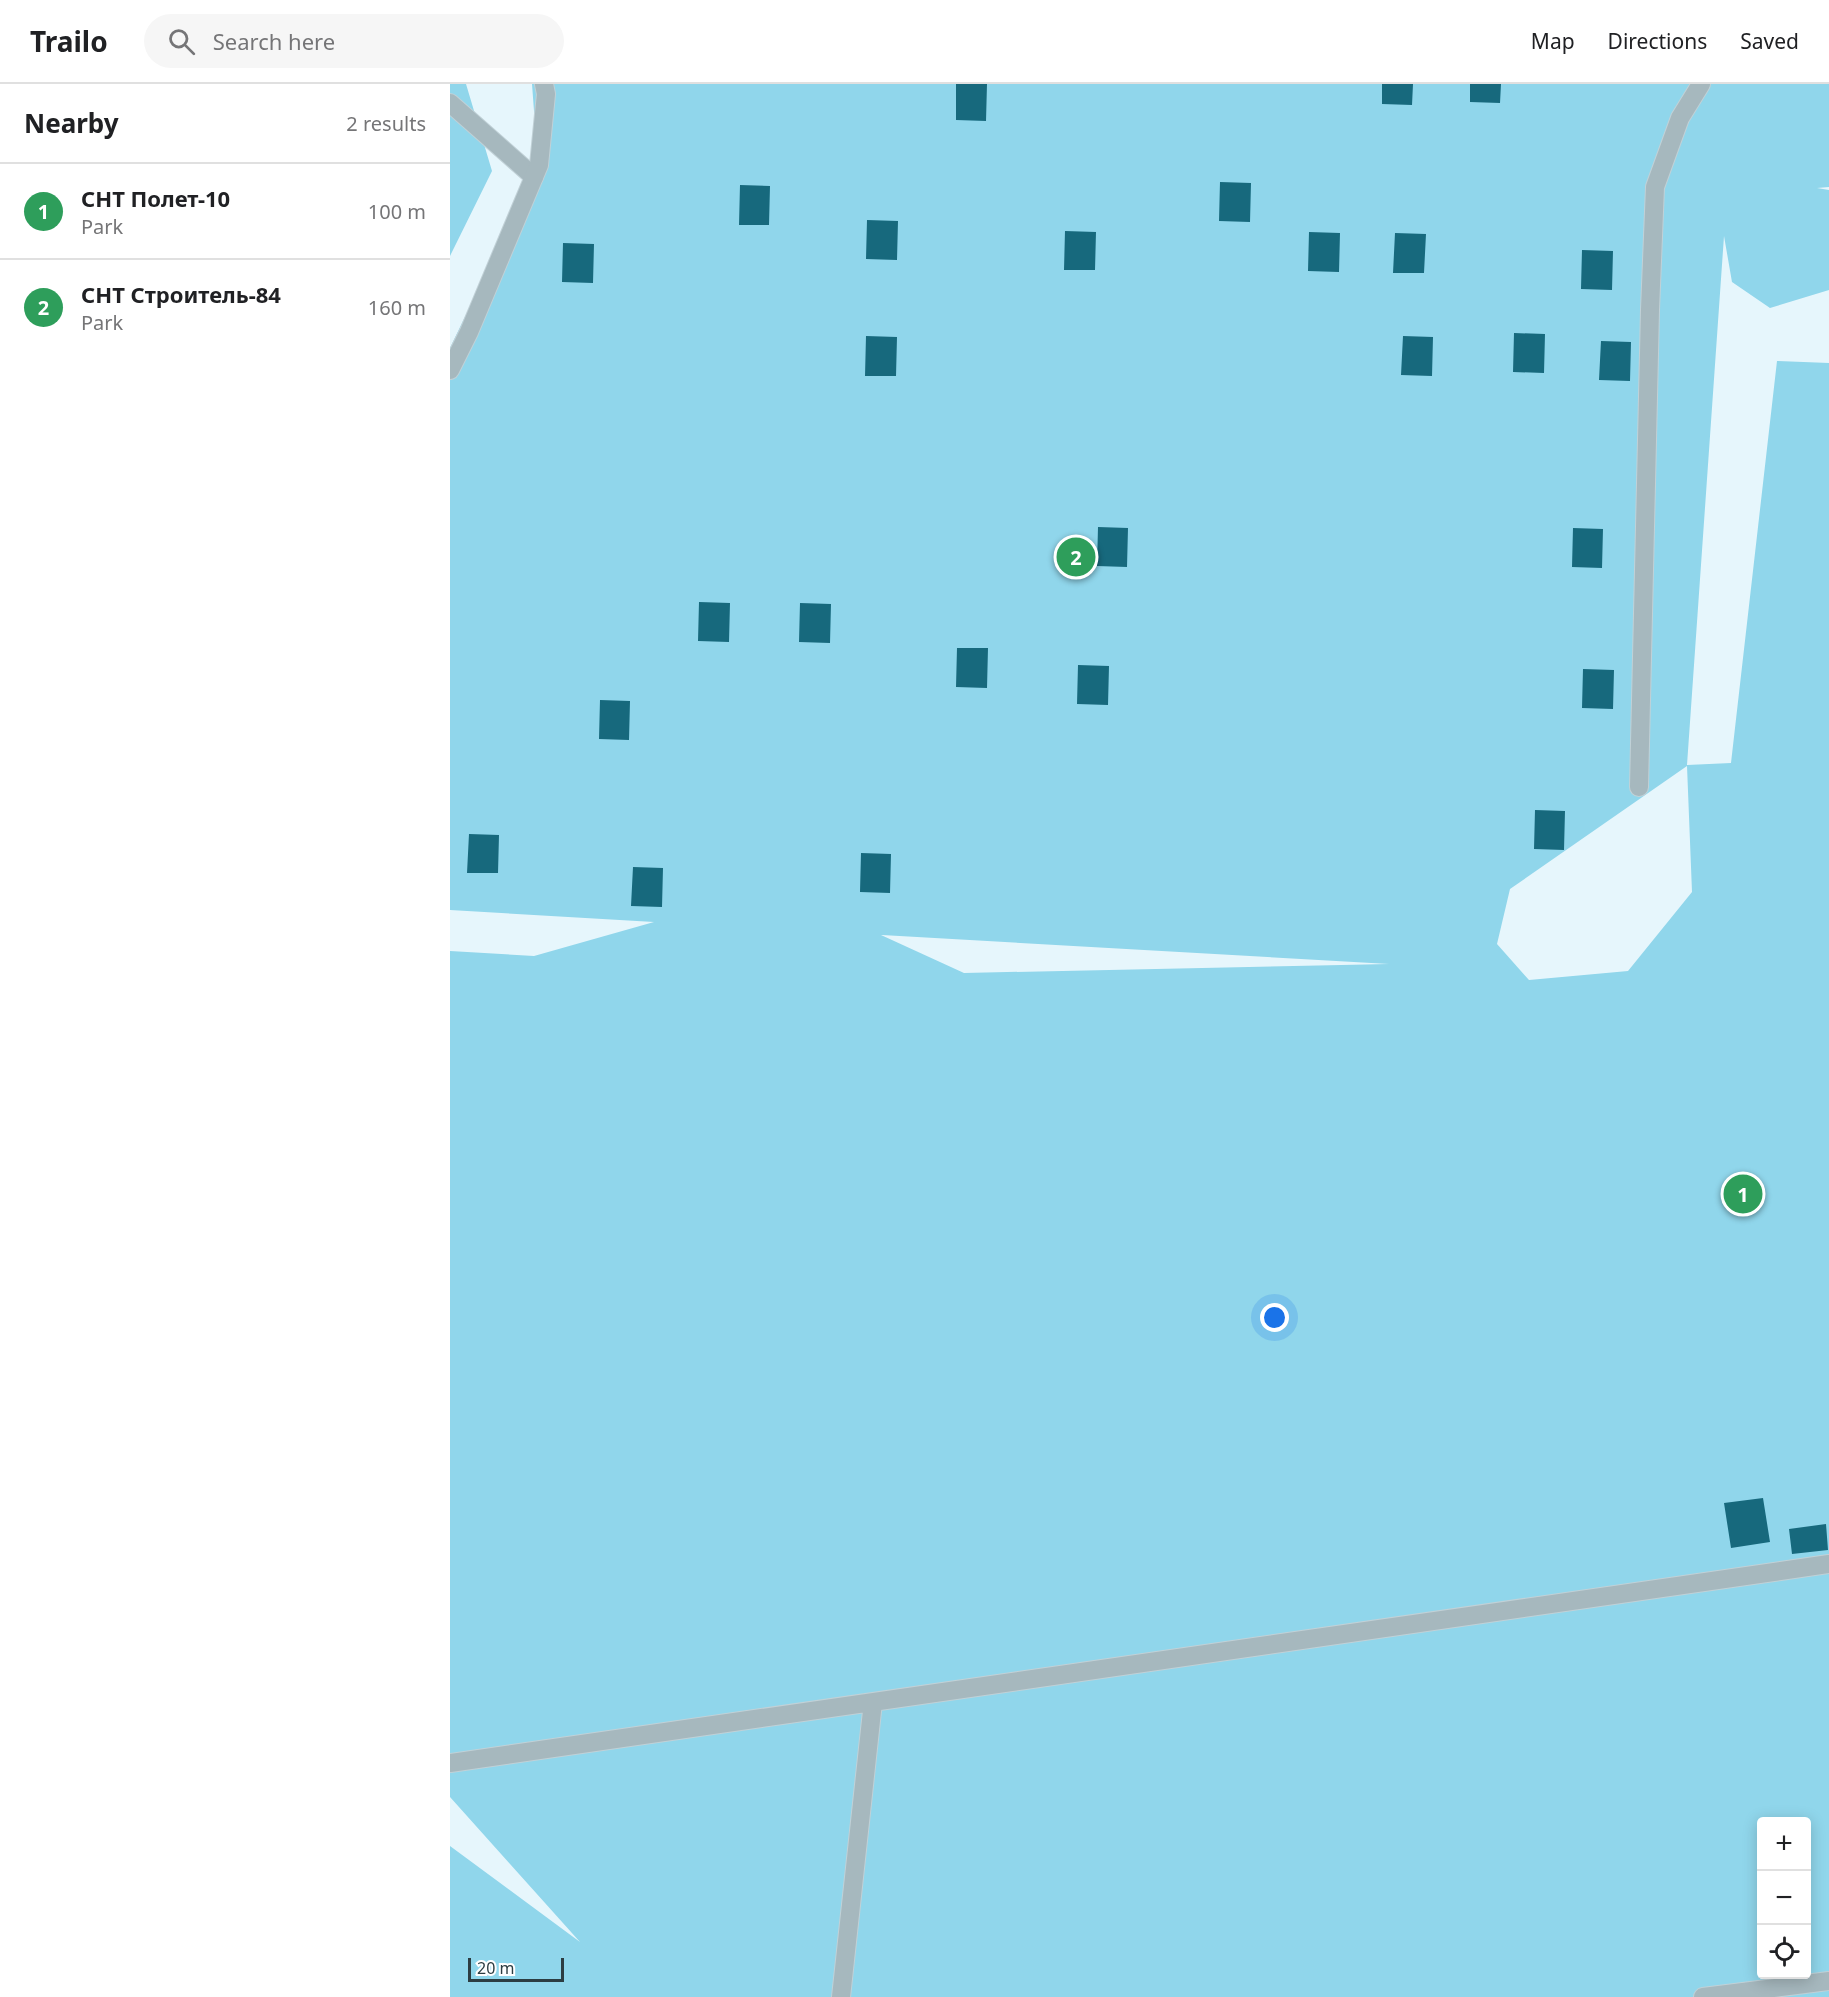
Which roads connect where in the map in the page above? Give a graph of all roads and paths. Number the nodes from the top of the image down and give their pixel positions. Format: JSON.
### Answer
{"nodes":[{"id":1,"x":544,"y":84,"type":"edge"},
{"id":2,"x":1701,"y":84,"type":"edge"},
{"id":3,"x":450,"y":103,"type":"edge"},
{"id":4,"x":534,"y":177,"type":"junction"},
{"id":5,"x":450,"y":370,"type":"edge"},
{"id":6,"x":1639,"y":787,"type":"dead end"},
{"id":7,"x":1829,"y":1564,"type":"edge"},
{"id":8,"x":873,"y":1702,"type":"junction"},
{"id":9,"x":450,"y":1763,"type":"edge"},
{"id":10,"x":1829,"y":1981,"type":"edge"},
{"id":11,"x":841,"y":1997,"type":"edge"},
{"id":12,"x":1703,"y":1997,"type":"edge"}],
"edges":[{"from":1,"to":4,"type":"street"},
{"from":2,"to":6,"type":"street"},
{"from":3,"to":4,"type":"street"},
{"from":4,"to":5,"type":"street"},
{"from":7,"to":8,"type":"street"},
{"from":8,"to":9,"type":"street"},
{"from":8,"to":11,"type":"street"},
{"from":10,"to":12,"type":"street"}]}
